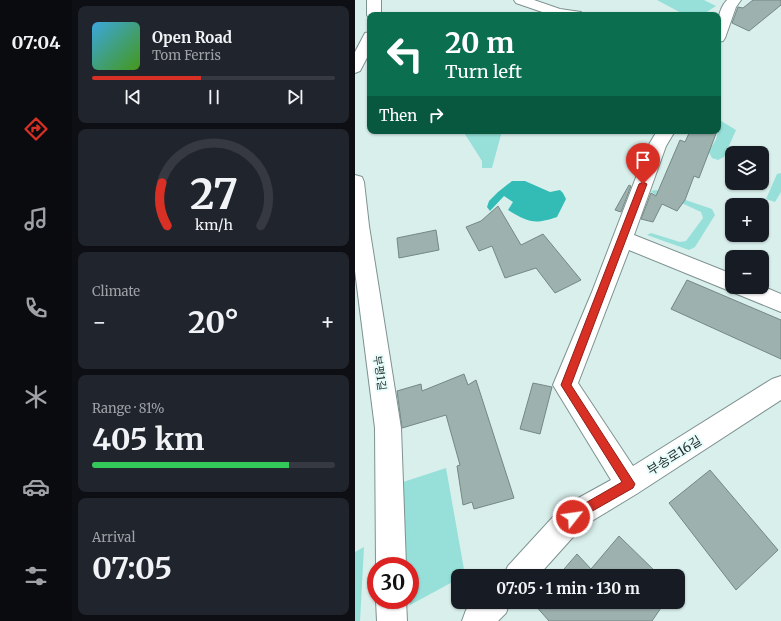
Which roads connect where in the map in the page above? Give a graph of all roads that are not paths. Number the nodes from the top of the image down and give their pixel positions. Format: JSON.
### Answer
{"nodes":[{"id":1,"x":374,"y":0,"type":"edge"},
{"id":2,"x":521,"y":0,"type":"edge"},
{"id":3,"x":734,"y":0,"type":"edge"},
{"id":4,"x":374,"y":12,"type":"edge"},
{"id":5,"x":558,"y":12,"type":"edge"},
{"id":6,"x":721,"y":29,"type":"edge"},
{"id":7,"x":367,"y":42,"type":"edge"},
{"id":8,"x":355,"y":68,"type":"edge"},
{"id":9,"x":664,"y":134,"type":"edge"},
{"id":10,"x":355,"y":191,"type":"edge"},
{"id":11,"x":622,"y":239,"type":"junction"},
{"id":12,"x":725,"y":280,"type":"edge"},
{"id":13,"x":758,"y":294,"type":"edge"},
{"id":14,"x":781,"y":303,"type":"edge"},
{"id":15,"x":781,"y":388,"type":"edge"},
{"id":16,"x":629,"y":484,"type":"junction"},
{"id":17,"x":391,"y":557,"type":"edge"},
{"id":18,"x":525,"y":569,"type":"edge"},
{"id":19,"x":391,"y":609,"type":"edge"},
{"id":20,"x":488,"y":609,"type":"edge"},
{"id":21,"x":392,"y":621,"type":"edge"},
{"id":22,"x":477,"y":621,"type":"edge"}],
"edges":[{"from":1,"to":4,"type":"street"},
{"from":2,"to":5,"type":"street"},
{"from":3,"to":6,"type":"street"},
{"from":7,"to":8,"type":"street"},
{"from":9,"to":11,"type":"street"},
{"from":10,"to":17,"type":"street","name":"부평1길"},
{"from":11,"to":12,"type":"street"},
{"from":11,"to":16,"type":"street"},
{"from":13,"to":14,"type":"street"},
{"from":15,"to":16,"type":"street","name":"부송로16길"},
{"from":16,"to":18,"type":"street","name":"부송로16길"},
{"from":19,"to":21,"type":"street"},
{"from":20,"to":22,"type":"street"}]}
